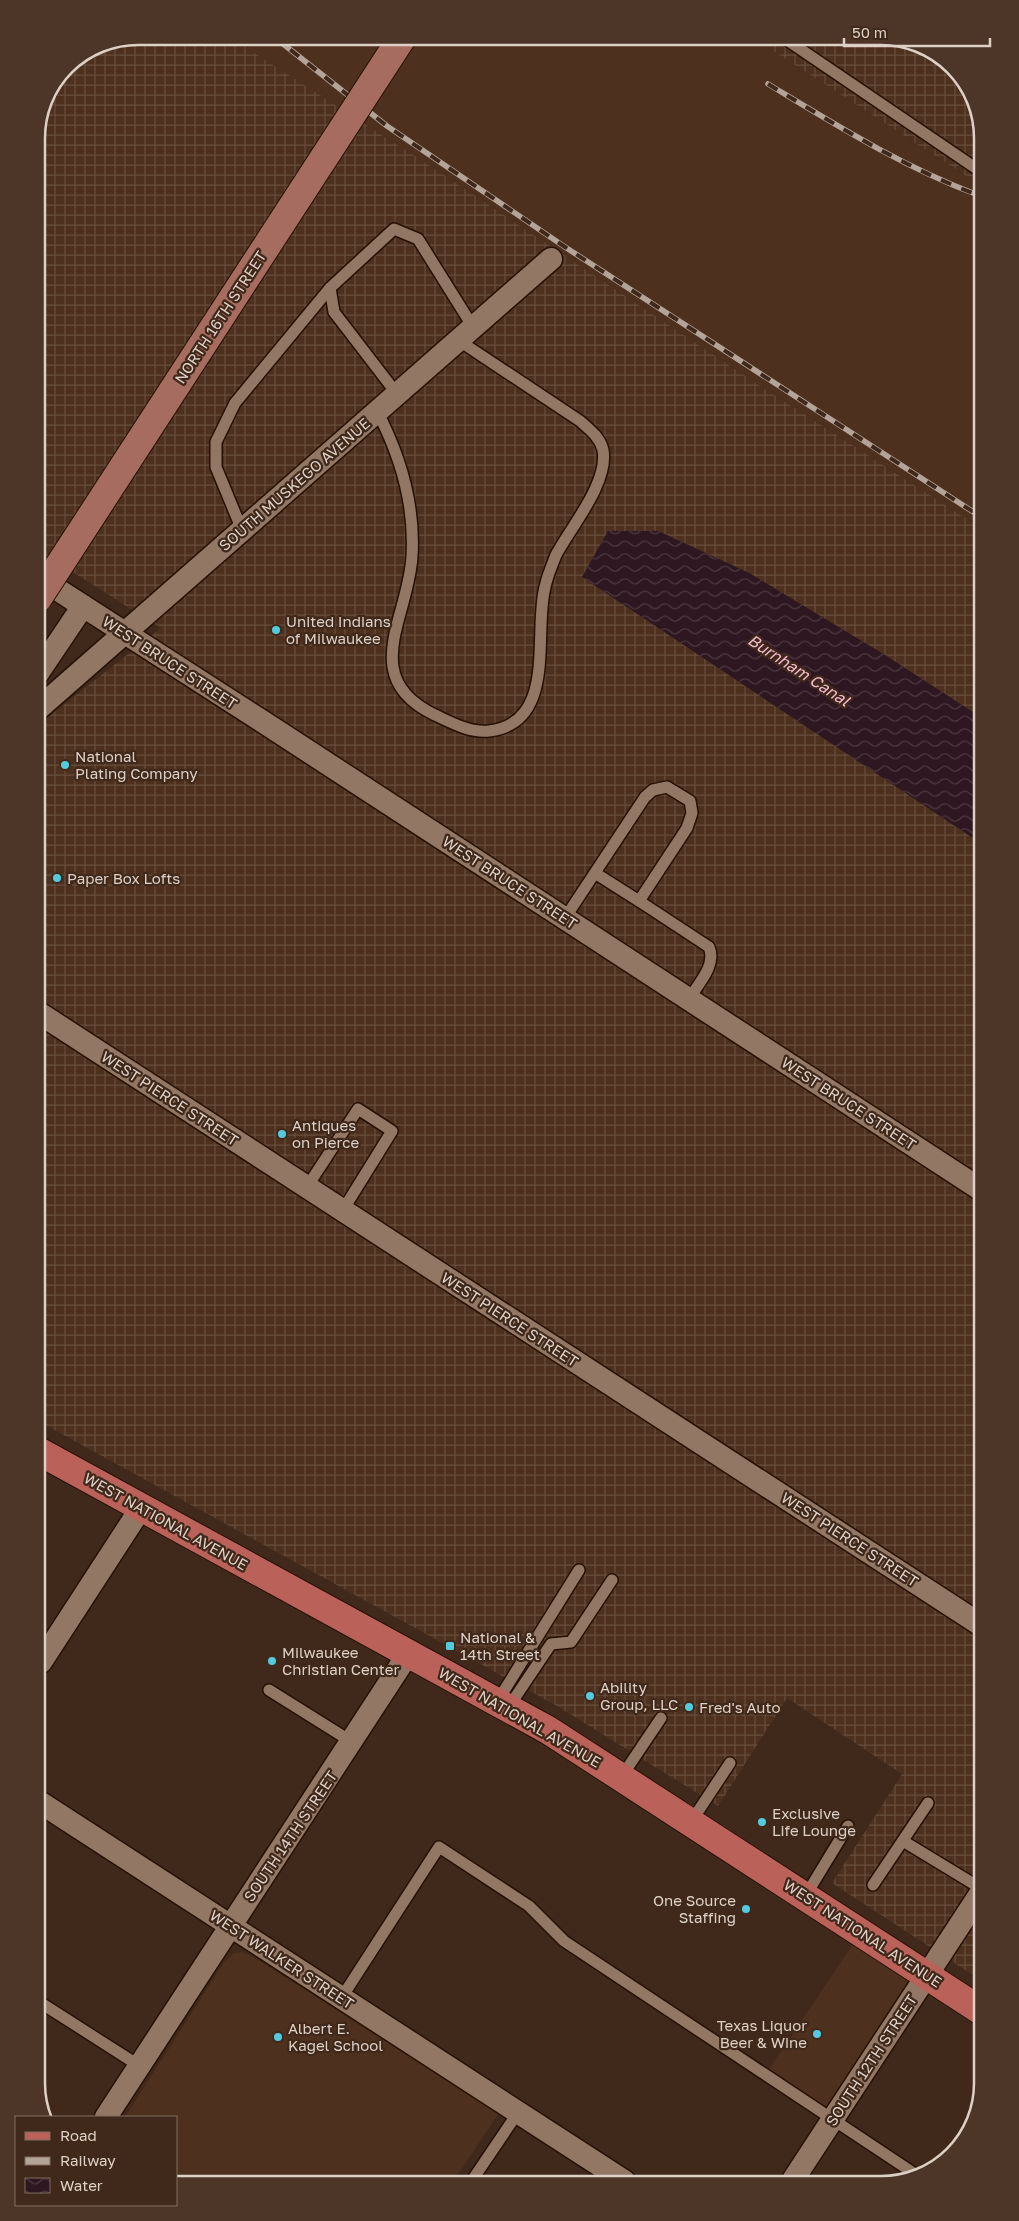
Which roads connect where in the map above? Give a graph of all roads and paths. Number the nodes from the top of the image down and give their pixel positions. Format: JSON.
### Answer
{"nodes":[{"id":1,"x":397,"y":45,"type":"edge"},
{"id":2,"x":794,"y":45,"type":"edge"},
{"id":3,"x":974,"y":166,"type":"edge"},
{"id":4,"x":551,"y":258,"type":"dead end"},
{"id":5,"x":330,"y":288,"type":"junction"},
{"id":6,"x":466,"y":333,"type":"junction"},
{"id":7,"x":397,"y":394,"type":"junction"},
{"id":8,"x":378,"y":411,"type":"junction"},
{"id":9,"x":242,"y":530,"type":"junction"},
{"id":10,"x":45,"y":582,"type":"edge"},
{"id":11,"x":45,"y":587,"type":"edge"},
{"id":12,"x":83,"y":606,"type":"junction"},
{"id":13,"x":125,"y":632,"type":"junction"},
{"id":14,"x":45,"y":661,"type":"edge"},
{"id":15,"x":45,"y":703,"type":"edge"},
{"id":16,"x":595,"y":873,"type":"junction"},
{"id":17,"x":639,"y":901,"type":"junction"},
{"id":18,"x":565,"y":918,"type":"junction"},
{"id":19,"x":689,"y":999,"type":"junction"},
{"id":20,"x":45,"y":1017,"type":"edge"},
{"id":21,"x":974,"y":1185,"type":"edge"},
{"id":22,"x":307,"y":1187,"type":"junction"},
{"id":23,"x":343,"y":1210,"type":"junction"},
{"id":24,"x":45,"y":1455,"type":"edge"},
{"id":25,"x":141,"y":1508,"type":"junction"},
{"id":26,"x":579,"y":1570,"type":"dead end"},
{"id":27,"x":612,"y":1580,"type":"dead end"},
{"id":28,"x":974,"y":1620,"type":"edge"},
{"id":29,"x":45,"y":1654,"type":"edge"},
{"id":30,"x":408,"y":1654,"type":"junction"},
{"id":31,"x":269,"y":1690,"type":"dead end"},
{"id":32,"x":503,"y":1705,"type":"junction"},
{"id":33,"x":661,"y":1718,"type":"dead end"},
{"id":34,"x":352,"y":1742,"type":"junction"},
{"id":35,"x":730,"y":1763,"type":"dead end"},
{"id":36,"x":622,"y":1776,"type":"junction"},
{"id":37,"x":928,"y":1803,"type":"dead end"},
{"id":38,"x":45,"y":1806,"type":"edge"},
{"id":39,"x":691,"y":1822,"type":"junction"},
{"id":40,"x":848,"y":1826,"type":"dead end"},
{"id":41,"x":903,"y":1841,"type":"junction"},
{"id":42,"x":873,"y":1885,"type":"dead end"},
{"id":43,"x":974,"y":1885,"type":"edge"},
{"id":44,"x":806,"y":1895,"type":"junction"},
{"id":45,"x":974,"y":1902,"type":"edge"},
{"id":46,"x":230,"y":1926,"type":"junction"},
{"id":47,"x":927,"y":1975,"type":"junction"},
{"id":48,"x":342,"y":1997,"type":"junction"},
{"id":49,"x":45,"y":2005,"type":"edge"},
{"id":50,"x":974,"y":2007,"type":"edge"},
{"id":51,"x":138,"y":2065,"type":"junction"},
{"id":52,"x":519,"y":2112,"type":"junction"},
{"id":53,"x":107,"y":2116,"type":"edge"},
{"id":54,"x":832,"y":2120,"type":"junction"},
{"id":55,"x":911,"y":2171,"type":"edge"},
{"id":56,"x":475,"y":2176,"type":"edge"},
{"id":57,"x":616,"y":2176,"type":"edge"},
{"id":58,"x":796,"y":2176,"type":"edge"}],
"edges":[{"from":1,"to":11,"type":"main road","name":"NORTH 16TH STREET","bridge":true},
{"from":2,"to":3,"type":"lane"},
{"from":4,"to":6,"type":"street","name":"SOUTH MUSKEGO AVENUE"},
{"from":5,"to":6,"type":"lane"},
{"from":5,"to":7,"type":"lane"},
{"from":5,"to":9,"type":"lane"},
{"from":6,"to":7,"type":"street","name":"SOUTH MUSKEGO AVENUE"},
{"from":6,"to":8,"type":"lane"},
{"from":7,"to":8,"type":"street","name":"SOUTH MUSKEGO AVENUE"},
{"from":8,"to":9,"type":"street","name":"SOUTH MUSKEGO AVENUE"},
{"from":9,"to":13,"type":"street","name":"SOUTH MUSKEGO AVENUE"},
{"from":10,"to":12,"type":"street","name":"WEST BRUCE STREET"},
{"from":12,"to":13,"type":"street","name":"WEST BRUCE STREET"},
{"from":12,"to":14,"type":"street"},
{"from":13,"to":15,"type":"street","name":"SOUTH MUSKEGO AVENUE"},
{"from":13,"to":18,"type":"street","name":"WEST BRUCE STREET"},
{"from":16,"to":17,"type":"lane"},
{"from":16,"to":17,"type":"lane"},
{"from":16,"to":18,"type":"lane"},
{"from":17,"to":19,"type":"lane"},
{"from":18,"to":19,"type":"street","name":"WEST BRUCE STREET"},
{"from":19,"to":21,"type":"street","name":"WEST BRUCE STREET"},
{"from":20,"to":22,"type":"street","name":"WEST PIERCE STREET"},
{"from":22,"to":23,"type":"street","name":"WEST PIERCE STREET"},
{"from":22,"to":23,"type":"lane"},
{"from":23,"to":28,"type":"street","name":"WEST PIERCE STREET"},
{"from":24,"to":25,"type":"main road","name":"WEST NATIONAL AVENUE"},
{"from":25,"to":29,"type":"street"},
{"from":25,"to":30,"type":"main road","name":"WEST NATIONAL AVENUE"},
{"from":26,"to":32,"type":"lane"},
{"from":27,"to":32,"type":"lane"},
{"from":30,"to":32,"type":"main road","name":"WEST NATIONAL AVENUE"},
{"from":30,"to":34,"type":"street","name":"SOUTH 14TH STREET"},
{"from":31,"to":34,"type":"lane"},
{"from":32,"to":36,"type":"main road","name":"WEST NATIONAL AVENUE"},
{"from":33,"to":36,"type":"lane"},
{"from":34,"to":46,"type":"street","name":"SOUTH 14TH STREET"},
{"from":35,"to":39,"type":"lane"},
{"from":36,"to":39,"type":"main road","name":"WEST NATIONAL AVENUE"},
{"from":37,"to":41,"type":"lane"},
{"from":38,"to":46,"type":"street","name":"WEST WALKER STREET"},
{"from":39,"to":44,"type":"main road","name":"WEST NATIONAL AVENUE"},
{"from":40,"to":44,"type":"lane"},
{"from":41,"to":42,"type":"lane"},
{"from":41,"to":43,"type":"lane"},
{"from":44,"to":47,"type":"main road","name":"WEST NATIONAL AVENUE"},
{"from":45,"to":47,"type":"street","name":"SOUTH 12TH STREET"},
{"from":46,"to":48,"type":"street","name":"WEST WALKER STREET"},
{"from":46,"to":51,"type":"street","name":"SOUTH 14TH STREET"},
{"from":47,"to":50,"type":"main road","name":"WEST NATIONAL AVENUE"},
{"from":47,"to":54,"type":"street","name":"SOUTH 12TH STREET"},
{"from":48,"to":52,"type":"street","name":"WEST WALKER STREET"},
{"from":48,"to":54,"type":"lane"},
{"from":49,"to":51,"type":"lane"},
{"from":51,"to":53,"type":"street","name":"SOUTH 14TH STREET"},
{"from":52,"to":56,"type":"lane"},
{"from":52,"to":57,"type":"street","name":"WEST WALKER STREET"},
{"from":54,"to":55,"type":"lane"},
{"from":54,"to":58,"type":"street","name":"SOUTH 12TH STREET"}]}
